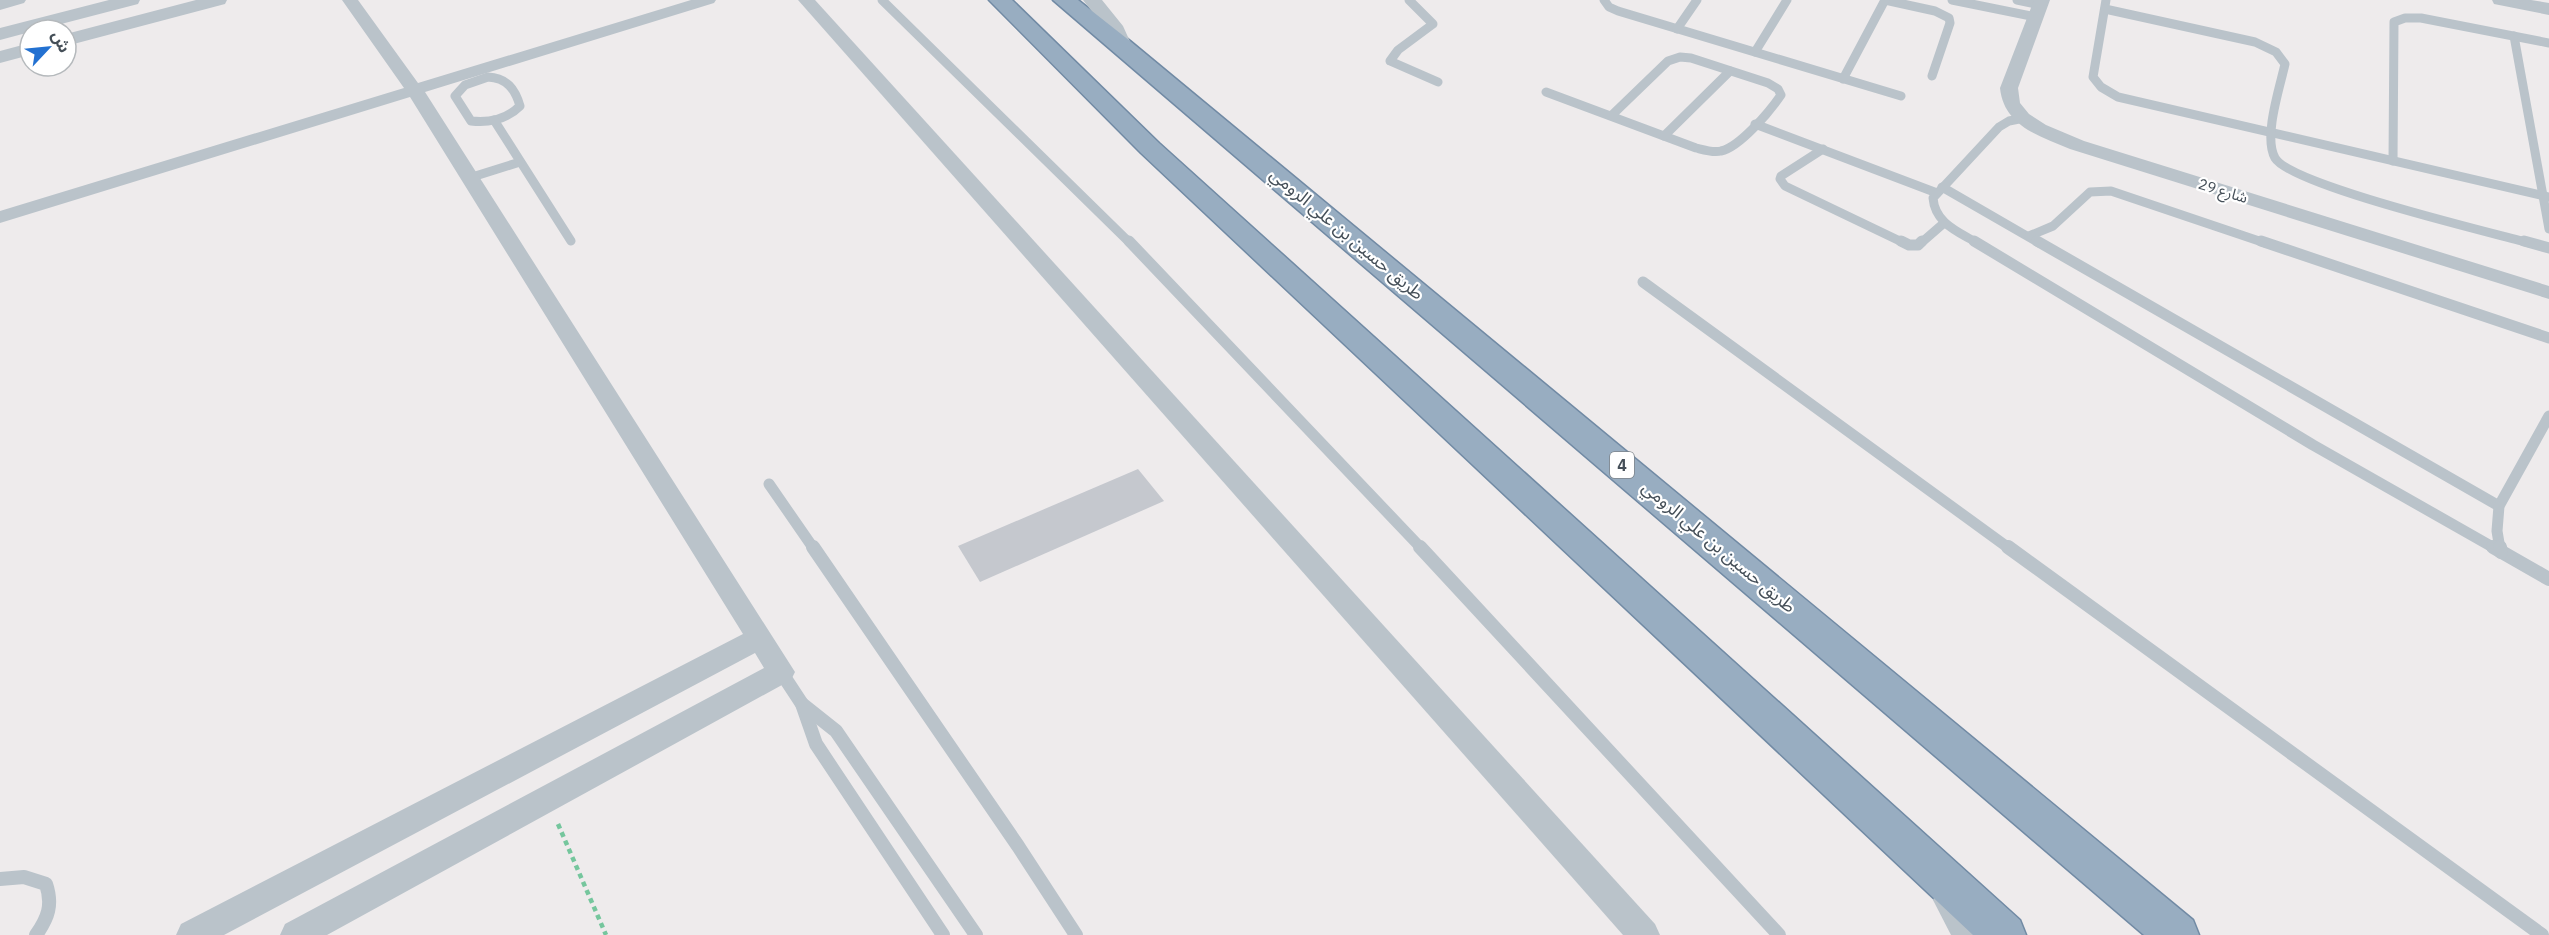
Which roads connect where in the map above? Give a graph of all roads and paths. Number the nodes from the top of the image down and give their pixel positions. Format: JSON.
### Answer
{"nodes":[{"id":1,"x":18,"y":0,"type":"edge"},
{"id":2,"x":131,"y":0,"type":"edge"},
{"id":3,"x":218,"y":0,"type":"edge"},
{"id":4,"x":350,"y":0,"type":"edge"},
{"id":5,"x":708,"y":0,"type":"edge"},
{"id":6,"x":806,"y":0,"type":"edge"},
{"id":7,"x":882,"y":0,"type":"edge"},
{"id":8,"x":1000,"y":0,"type":"edge"},
{"id":9,"x":1064,"y":0,"type":"edge"},
{"id":10,"x":1092,"y":0,"type":"edge"},
{"id":11,"x":1409,"y":0,"type":"edge"},
{"id":12,"x":1604,"y":0,"type":"edge"},
{"id":13,"x":1697,"y":0,"type":"edge"},
{"id":14,"x":1787,"y":0,"type":"edge"},
{"id":15,"x":1885,"y":0,"type":"edge"},
{"id":16,"x":1930,"y":0,"type":"edge"},
{"id":17,"x":1952,"y":0,"type":"edge"},
{"id":18,"x":2018,"y":0,"type":"edge"},
{"id":19,"x":2501,"y":0,"type":"edge"},
{"id":20,"x":2525,"y":0,"type":"edge"},
{"id":21,"x":2106,"y":4,"type":"edge"},
{"id":22,"x":0,"y":5,"type":"edge"},
{"id":23,"x":2039,"y":7,"type":"edge"},
{"id":24,"x":2549,"y":7,"type":"edge"},
{"id":25,"x":1926,"y":9,"type":"junction"},
{"id":26,"x":1677,"y":29,"type":"junction"},
{"id":27,"x":0,"y":34,"type":"edge"},
{"id":28,"x":2514,"y":36,"type":"junction"},
{"id":29,"x":78,"y":37,"type":"edge"},
{"id":30,"x":2549,"y":43,"type":"edge"},
{"id":31,"x":1122,"y":46,"type":"junction"},
{"id":32,"x":18,"y":52,"type":"edge"},
{"id":33,"x":1755,"y":52,"type":"junction"},
{"id":34,"x":0,"y":57,"type":"edge"},
{"id":35,"x":1730,"y":71,"type":"junction"},
{"id":36,"x":1932,"y":76,"type":"dead end"},
{"id":37,"x":1844,"y":79,"type":"junction"},
{"id":38,"x":1438,"y":82,"type":"dead end"},
{"id":39,"x":415,"y":91,"type":"junction"},
{"id":40,"x":1546,"y":92,"type":"dead end"},
{"id":41,"x":1900,"y":96,"type":"dead end"},
{"id":42,"x":1611,"y":116,"type":"junction"},
{"id":43,"x":2024,"y":118,"type":"junction"},
{"id":44,"x":494,"y":120,"type":"junction"},
{"id":45,"x":1755,"y":124,"type":"junction"},
{"id":46,"x":2271,"y":133,"type":"junction"},
{"id":47,"x":1664,"y":136,"type":"junction"},
{"id":48,"x":1823,"y":150,"type":"junction"},
{"id":49,"x":2393,"y":161,"type":"junction"},
{"id":50,"x":520,"y":162,"type":"junction"},
{"id":51,"x":469,"y":178,"type":"junction"},
{"id":52,"x":1940,"y":190,"type":"junction"},
{"id":53,"x":2546,"y":197,"type":"edge"},
{"id":54,"x":0,"y":217,"type":"edge"},
{"id":55,"x":1944,"y":223,"type":"junction"},
{"id":56,"x":2549,"y":229,"type":"edge"},
{"id":57,"x":2029,"y":236,"type":"junction"},
{"id":58,"x":572,"y":241,"type":"dead end"},
{"id":59,"x":2549,"y":248,"type":"edge"},
{"id":60,"x":1643,"y":282,"type":"dead end"},
{"id":61,"x":2549,"y":293,"type":"edge"},
{"id":62,"x":2549,"y":338,"type":"edge"},
{"id":63,"x":2549,"y":416,"type":"edge"},
{"id":64,"x":769,"y":484,"type":"dead end"},
{"id":65,"x":2499,"y":506,"type":"junction"},
{"id":66,"x":2501,"y":552,"type":"junction"},
{"id":67,"x":2549,"y":579,"type":"edge"},
{"id":68,"x":759,"y":638,"type":"junction"},
{"id":69,"x":781,"y":672,"type":"junction"},
{"id":70,"x":802,"y":704,"type":"junction"},
{"id":71,"x":546,"y":798,"type":"junction"},
{"id":72,"x":1925,"y":863,"type":"junction"},
{"id":73,"x":0,"y":879,"type":"edge"},
{"id":74,"x":36,"y":935,"type":"edge"},
{"id":75,"x":192,"y":935,"type":"edge"},
{"id":76,"x":296,"y":935,"type":"edge"},
{"id":77,"x":606,"y":935,"type":"edge"},
{"id":78,"x":943,"y":935,"type":"edge"},
{"id":79,"x":976,"y":935,"type":"edge"},
{"id":80,"x":1076,"y":935,"type":"edge"},
{"id":81,"x":1644,"y":935,"type":"edge"},
{"id":82,"x":1779,"y":935,"type":"edge"},
{"id":83,"x":1968,"y":935,"type":"edge"},
{"id":84,"x":2004,"y":935,"type":"edge"},
{"id":85,"x":2177,"y":935,"type":"edge"},
{"id":86,"x":2542,"y":935,"type":"edge"}],
"edges":[{"from":1,"to":22,"type":"street"},
{"from":2,"to":27,"type":"street"},
{"from":3,"to":29,"type":"street"},
{"from":4,"to":39,"type":"street"},
{"from":5,"to":39,"type":"street"},
{"from":6,"to":81,"type":"street"},
{"from":7,"to":82,"type":"lane"},
{"from":8,"to":72,"type":"highway"},
{"from":9,"to":31,"type":"highway","name":"طريق حسين بن علي الرومي","number":"4"},
{"from":10,"to":31,"type":"street"},
{"from":11,"to":38,"type":"lane"},
{"from":12,"to":26,"type":"lane"},
{"from":13,"to":26,"type":"lane"},
{"from":14,"to":33,"type":"lane"},
{"from":15,"to":25,"type":"lane"},
{"from":15,"to":37,"type":"lane"},
{"from":16,"to":25,"type":"lane"},
{"from":17,"to":23,"type":"lane"},
{"from":18,"to":23,"type":"lane"},
{"from":19,"to":24,"type":"street"},
{"from":20,"to":24,"type":"street"},
{"from":21,"to":46,"type":"lane"},
{"from":21,"to":46,"type":"lane"},
{"from":23,"to":43,"type":"street","name":"شارع 29"},
{"from":25,"to":36,"type":"lane"},
{"from":26,"to":33,"type":"lane"},
{"from":28,"to":30,"type":"lane"},
{"from":28,"to":49,"type":"lane"},
{"from":28,"to":53,"type":"lane"},
{"from":31,"to":85,"type":"highway","name":"طريق حسين بن علي الرومي","number":"4"},
{"from":32,"to":34,"type":"street"},
{"from":33,"to":37,"type":"lane"},
{"from":35,"to":42,"type":"lane"},
{"from":35,"to":45,"type":"lane"},
{"from":35,"to":47,"type":"lane"},
{"from":37,"to":41,"type":"lane"},
{"from":39,"to":51,"type":"street"},
{"from":39,"to":54,"type":"street"},
{"from":40,"to":42,"type":"lane"},
{"from":42,"to":47,"type":"lane"},
{"from":43,"to":52,"type":"lane"},
{"from":43,"to":61,"type":"street","name":"شارع 29"},
{"from":44,"to":44,"type":"lane"},
{"from":44,"to":50,"type":"lane"},
{"from":45,"to":47,"type":"lane"},
{"from":45,"to":48,"type":"lane"},
{"from":46,"to":49,"type":"lane"},
{"from":46,"to":59,"type":"lane"},
{"from":48,"to":52,"type":"lane"},
{"from":48,"to":55,"type":"lane"},
{"from":49,"to":53,"type":"lane"},
{"from":50,"to":51,"type":"lane"},
{"from":50,"to":58,"type":"lane"},
{"from":51,"to":68,"type":"street"},
{"from":52,"to":55,"type":"lane"},
{"from":52,"to":57,"type":"lane"},
{"from":53,"to":56,"type":"lane"},
{"from":55,"to":66,"type":"lane"},
{"from":57,"to":62,"type":"lane"},
{"from":57,"to":65,"type":"lane"},
{"from":60,"to":86,"type":"lane"},
{"from":63,"to":65,"type":"lane"},
{"from":64,"to":80,"type":"lane"},
{"from":65,"to":66,"type":"lane"},
{"from":66,"to":67,"type":"lane"},
{"from":68,"to":69,"type":"street"},
{"from":68,"to":75,"type":"street"},
{"from":69,"to":70,"type":"lane"},
{"from":69,"to":71,"type":"street"},
{"from":70,"to":78,"type":"lane"},
{"from":70,"to":79,"type":"lane"},
{"from":71,"to":76,"type":"street"},
{"from":71,"to":77,"type":"path"},
{"from":72,"to":83,"type":"street"},
{"from":72,"to":84,"type":"highway"},
{"from":73,"to":74,"type":"lane"}]}
